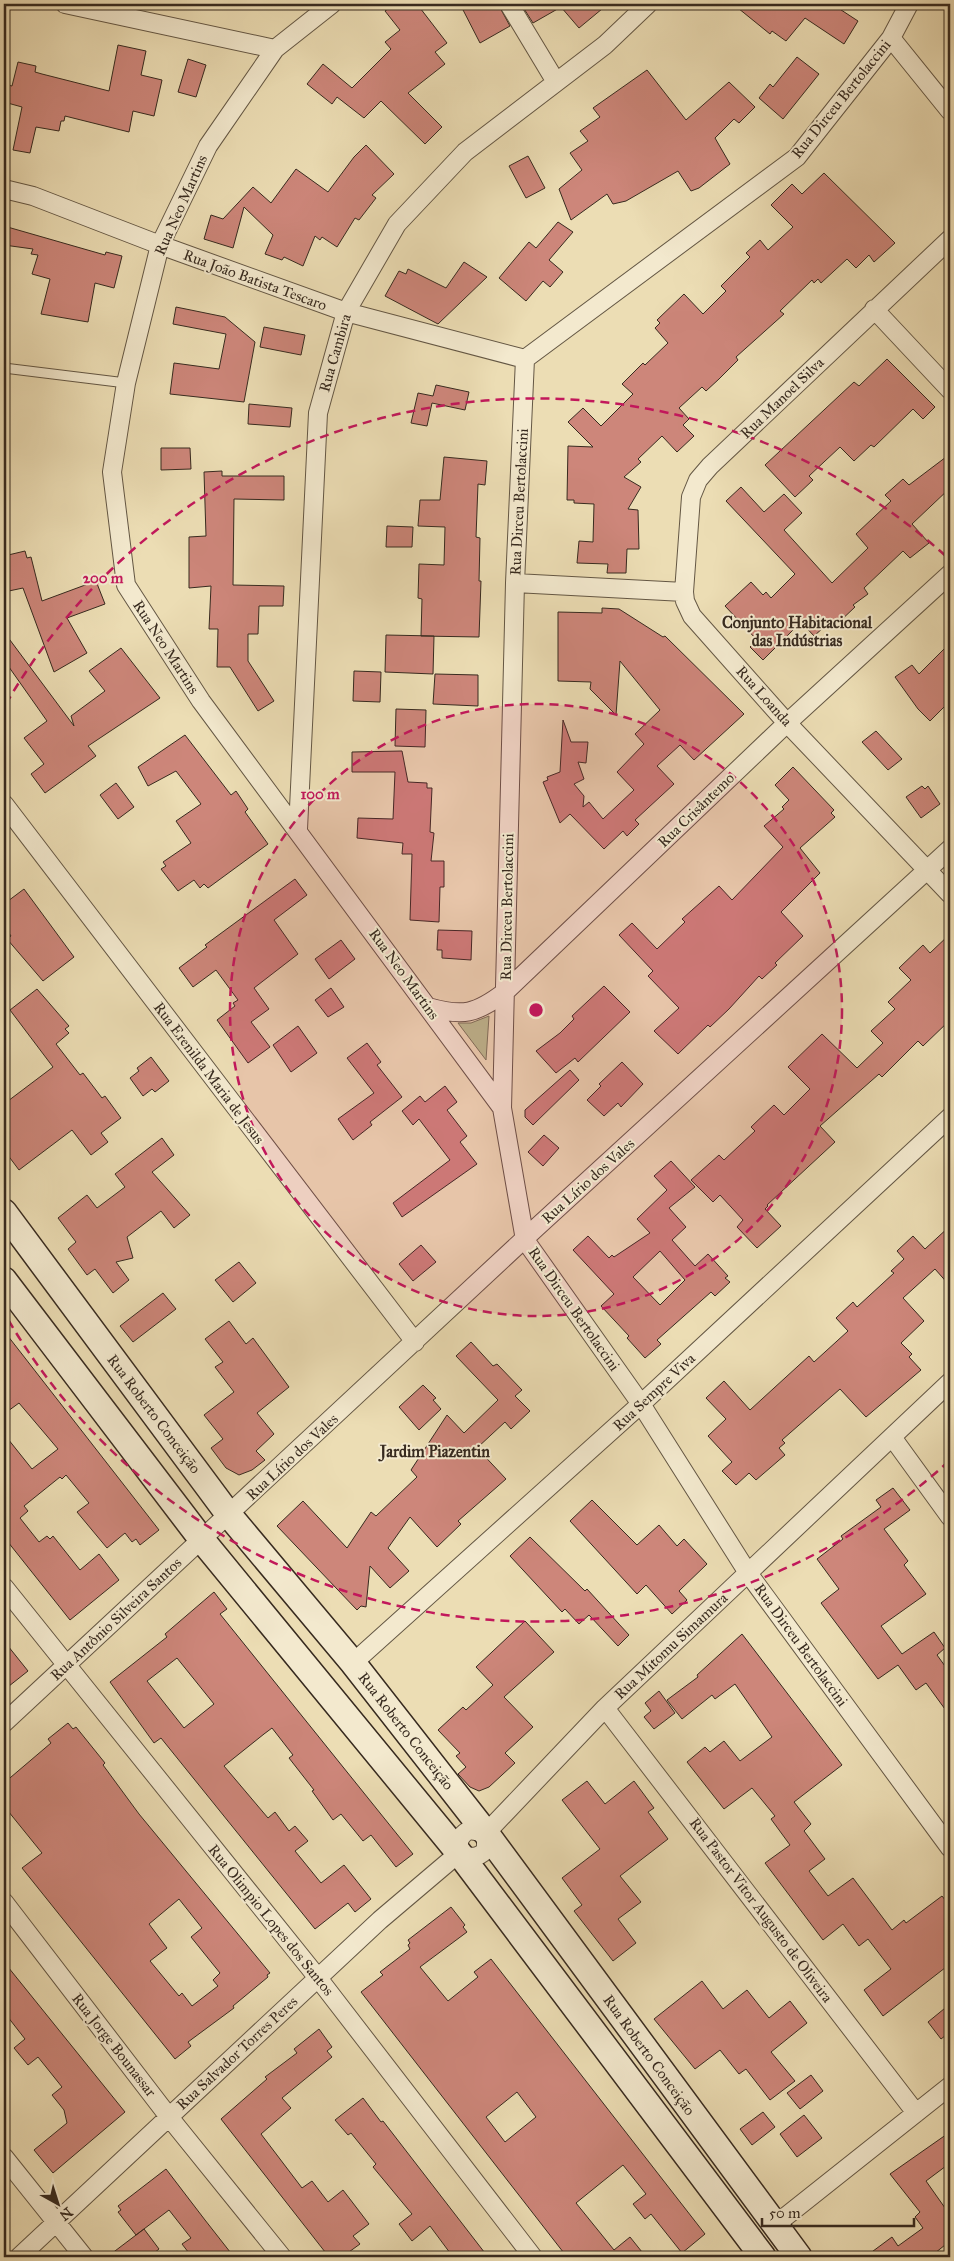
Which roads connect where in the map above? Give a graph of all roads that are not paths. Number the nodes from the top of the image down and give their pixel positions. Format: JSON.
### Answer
{"nodes":[{"id":1,"x":65,"y":4,"type":"edge"},
{"id":2,"x":332,"y":4,"type":"edge"},
{"id":3,"x":509,"y":4,"type":"edge"},
{"id":4,"x":648,"y":4,"type":"edge"},
{"id":5,"x":909,"y":4,"type":"edge"},
{"id":6,"x":891,"y":38,"type":"junction"},
{"id":7,"x":275,"y":49,"type":"junction"},
{"id":8,"x":556,"y":82,"type":"junction"},
{"id":9,"x":950,"y":111,"type":"edge"},
{"id":10,"x":4,"y":189,"type":"edge"},
{"id":11,"x":950,"y":239,"type":"edge"},
{"id":12,"x":160,"y":246,"type":"junction"},
{"id":13,"x":874,"y":309,"type":"junction"},
{"id":14,"x":346,"y":312,"type":"junction"},
{"id":15,"x":525,"y":359,"type":"junction"},
{"id":16,"x":4,"y":368,"type":"edge"},
{"id":17,"x":126,"y":383,"type":"junction"},
{"id":18,"x":950,"y":390,"type":"edge"},
{"id":19,"x":950,"y":574,"type":"edge"},
{"id":20,"x":515,"y":583,"type":"junction"},
{"id":21,"x":684,"y":592,"type":"junction"},
{"id":22,"x":787,"y":723,"type":"junction"},
{"id":23,"x":4,"y":804,"type":"edge"},
{"id":24,"x":298,"y":829,"type":"junction"},
{"id":25,"x":950,"y":849,"type":"edge"},
{"id":26,"x":928,"y":871,"type":"junction"},
{"id":27,"x":950,"y":894,"type":"edge"},
{"id":28,"x":505,"y":992,"type":"junction"},
{"id":29,"x":428,"y":1007,"type":"junction"},
{"id":30,"x":502,"y":1108,"type":"junction"},
{"id":31,"x":950,"y":1117,"type":"edge"},
{"id":32,"x":4,"y":1212,"type":"edge"},
{"id":33,"x":525,"y":1240,"type":"junction"},
{"id":34,"x":4,"y":1280,"type":"edge"},
{"id":35,"x":415,"y":1342,"type":"junction"},
{"id":36,"x":950,"y":1382,"type":"edge"},
{"id":37,"x":641,"y":1404,"type":"junction"},
{"id":38,"x":892,"y":1437,"type":"junction"},
{"id":39,"x":229,"y":1515,"type":"junction"},
{"id":40,"x":950,"y":1517,"type":"edge"},
{"id":41,"x":202,"y":1540,"type":"junction"},
{"id":42,"x":748,"y":1573,"type":"junction"},
{"id":43,"x":4,"y":1587,"type":"edge"},
{"id":44,"x":354,"y":1663,"type":"junction"},
{"id":45,"x":66,"y":1665,"type":"junction"},
{"id":46,"x":605,"y":1708,"type":"junction"},
{"id":47,"x":4,"y":1724,"type":"edge"},
{"id":48,"x":486,"y":1833,"type":"junction"},
{"id":49,"x":950,"y":1848,"type":"edge"},
{"id":50,"x":459,"y":1853,"type":"junction"},
{"id":51,"x":4,"y":1902,"type":"edge"},
{"id":52,"x":318,"y":1978,"type":"junction"},
{"id":53,"x":950,"y":2086,"type":"edge"},
{"id":54,"x":916,"y":2113,"type":"junction"},
{"id":55,"x":169,"y":2117,"type":"junction"},
{"id":56,"x":4,"y":2157,"type":"edge"},
{"id":57,"x":56,"y":2222,"type":"junction"},
{"id":58,"x":775,"y":2225,"type":"junction"},
{"id":59,"x":19,"y":2257,"type":"edge"},
{"id":60,"x":84,"y":2257,"type":"edge"},
{"id":61,"x":282,"y":2257,"type":"edge"},
{"id":62,"x":532,"y":2257,"type":"edge"},
{"id":63,"x":763,"y":2257,"type":"edge"},
{"id":64,"x":799,"y":2257,"type":"edge"}],
"edges":[{"from":1,"to":7,"type":"street"},
{"from":2,"to":7,"type":"street","name":"Rua Neo Martins"},
{"from":3,"to":8,"type":"street"},
{"from":4,"to":8,"type":"street","name":"Rua Cambira"},
{"from":5,"to":6,"type":"street","name":"Rua Dirceu Bertolaccini"},
{"from":6,"to":9,"type":"street"},
{"from":6,"to":15,"type":"street","name":"Rua Dirceu Bertolaccini"},
{"from":7,"to":12,"type":"street","name":"Rua Neo Martins"},
{"from":8,"to":14,"type":"street","name":"Rua Cambira"},
{"from":10,"to":12,"type":"street","name":"Rua João Batista Tescaro"},
{"from":11,"to":13,"type":"street","name":"Rua Manoel Silva"},
{"from":12,"to":14,"type":"street","name":"Rua João Batista Tescaro"},
{"from":12,"to":17,"type":"street","name":"Rua Neo Martins"},
{"from":13,"to":18,"type":"street"},
{"from":13,"to":21,"type":"street","name":"Rua Manoel Silva"},
{"from":14,"to":15,"type":"street","name":"Rua João Batista Tescaro"},
{"from":14,"to":24,"type":"street","name":"Rua Cambira"},
{"from":15,"to":20,"type":"street","name":"Rua Dirceu Bertolaccini"},
{"from":16,"to":17,"type":"lane"},
{"from":17,"to":24,"type":"street","name":"Rua Neo Martins"},
{"from":19,"to":22,"type":"street","name":"Rua Crisântemo"},
{"from":20,"to":21,"type":"street"},
{"from":20,"to":28,"type":"street","name":"Rua Dirceu Bertolaccini"},
{"from":21,"to":22,"type":"street","name":"Rua Loanda"},
{"from":22,"to":26,"type":"street","name":"Rua Loanda"},
{"from":22,"to":28,"type":"street","name":"Rua Crisântemo"},
{"from":23,"to":35,"type":"street","name":"Rua Erenilda Maria de Jesus"},
{"from":24,"to":29,"type":"street","name":"Rua Neo Martins"},
{"from":25,"to":26,"type":"street","name":"Rua Lírio dos Vales"},
{"from":26,"to":27,"type":"street","name":"Rua Loanda"},
{"from":26,"to":33,"type":"street","name":"Rua Lírio dos Vales"},
{"from":28,"to":29,"type":"street","name":"Rua Crisântemo"},
{"from":28,"to":30,"type":"street","name":"Rua Dirceu Bertolaccini"},
{"from":29,"to":30,"type":"street","name":"Rua Neo Martins"},
{"from":30,"to":33,"type":"street","name":"Rua Dirceu Bertolaccini"},
{"from":31,"to":37,"type":"street","name":"Rua Sempre Viva"},
{"from":32,"to":39,"type":"street","name":"Rua Roberto Conceição"},
{"from":33,"to":35,"type":"street","name":"Rua Lírio dos Vales"},
{"from":33,"to":37,"type":"street","name":"Rua Dirceu Bertolaccini"},
{"from":34,"to":41,"type":"street","name":"Rua Roberto Conceição"},
{"from":35,"to":39,"type":"street","name":"Rua Lírio dos Vales"},
{"from":36,"to":38,"type":"street","name":"Rua Mitomu Simamura"},
{"from":37,"to":42,"type":"street","name":"Rua Dirceu Bertolaccini"},
{"from":37,"to":44,"type":"street","name":"Rua Sempre Viva"},
{"from":38,"to":40,"type":"street"},
{"from":38,"to":42,"type":"street","name":"Rua Mitomu Simamura"},
{"from":39,"to":41,"type":"street","name":"Rua Antônio Silveira Santos"},
{"from":39,"to":44,"type":"street","name":"Rua Roberto Conceição"},
{"from":41,"to":45,"type":"street","name":"Rua Antônio Silveira Santos"},
{"from":41,"to":50,"type":"street","name":"Rua Roberto Conceição"},
{"from":42,"to":46,"type":"street","name":"Rua Mitomu Simamura"},
{"from":42,"to":49,"type":"street","name":"Rua Dirceu Bertolaccini"},
{"from":43,"to":45,"type":"street","name":"Rua Olimpio Lopes dos Santos"},
{"from":44,"to":48,"type":"street","name":"Rua Roberto Conceição"},
{"from":45,"to":47,"type":"street","name":"Rua Antônio Silveira Santos"},
{"from":45,"to":52,"type":"street","name":"Rua Olimpio Lopes dos Santos"},
{"from":46,"to":48,"type":"street","name":"Rua Mitomu Simamura"},
{"from":46,"to":54,"type":"street","name":"Rua Pastor Vitor Augusto de Oliveira"},
{"from":48,"to":50,"type":"street","name":"Rua Mitomu Simamura"},
{"from":48,"to":58,"type":"street","name":"Rua Roberto Conceição"},
{"from":50,"to":52,"type":"street","name":"Rua Salvador Torres Peres"},
{"from":50,"to":63,"type":"street","name":"Rua Roberto Conceição"},
{"from":51,"to":55,"type":"street","name":"Rua Jorge Bounassar"},
{"from":52,"to":55,"type":"street","name":"Rua Salvador Torres Peres"},
{"from":52,"to":62,"type":"street","name":"Rua Olimpio Lopes dos Santos"},
{"from":53,"to":54,"type":"street"},
{"from":54,"to":58,"type":"street"},
{"from":55,"to":57,"type":"street","name":"Rua Salvador Torres Peres"},
{"from":55,"to":61,"type":"street","name":"Rua Jorge Bounassar"},
{"from":56,"to":57,"type":"street"},
{"from":57,"to":59,"type":"street","name":"Rua Salvador Torres Peres"},
{"from":57,"to":60,"type":"street"},
{"from":58,"to":64,"type":"street","name":"Rua Roberto Conceição"}]}
